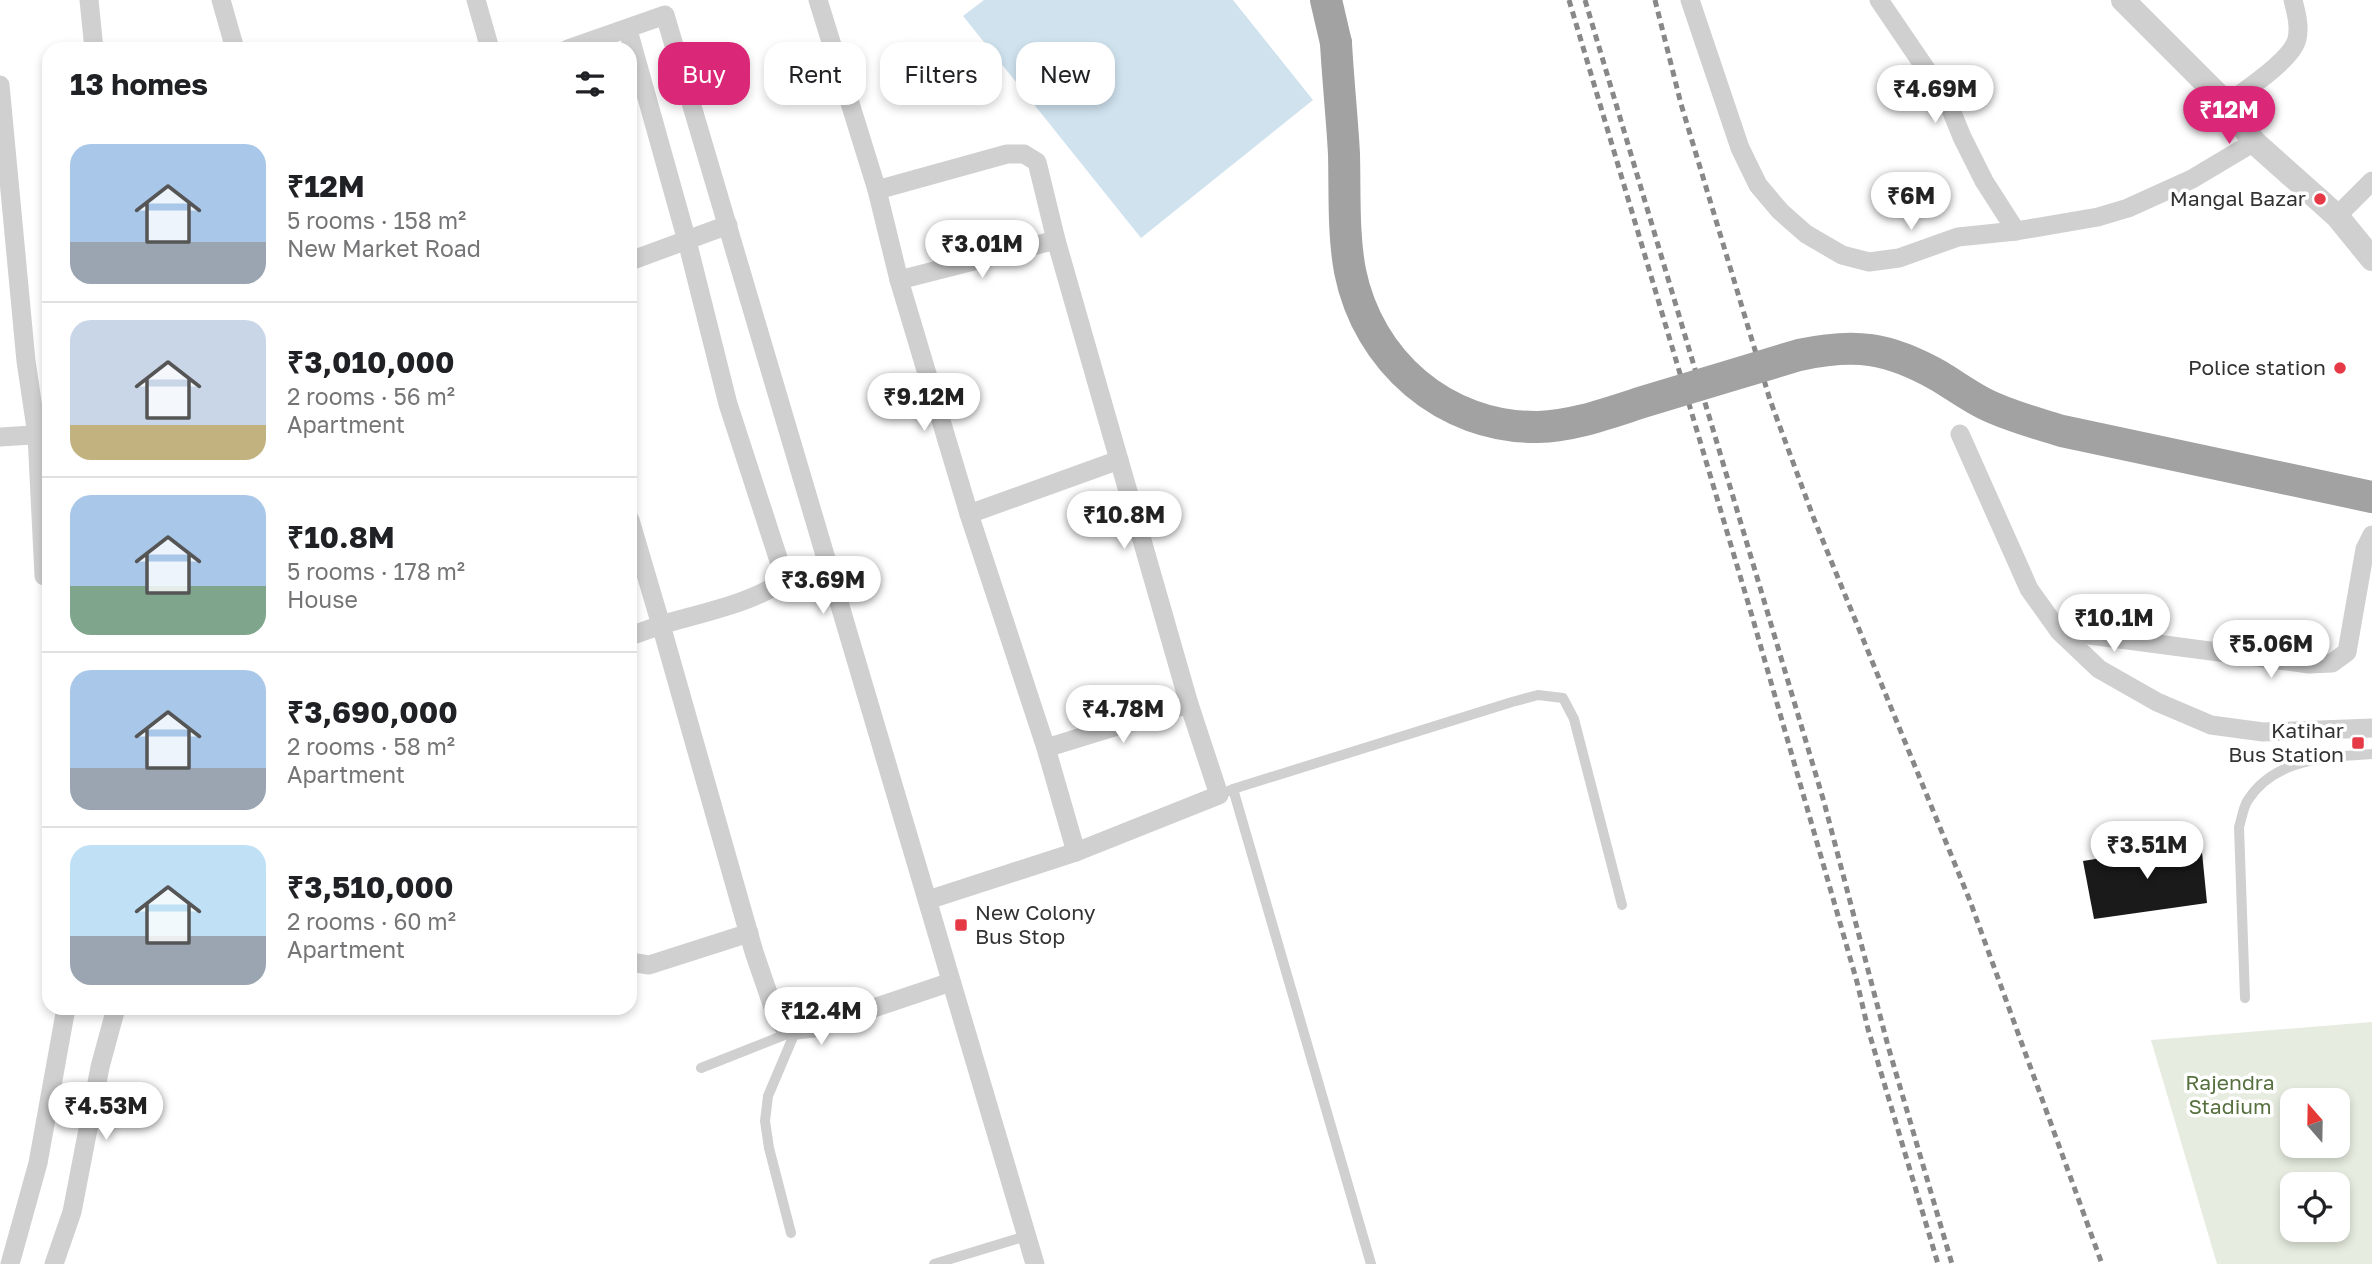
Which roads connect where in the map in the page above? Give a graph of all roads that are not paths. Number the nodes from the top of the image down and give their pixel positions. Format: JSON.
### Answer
{"nodes":[{"id":1,"x":89,"y":0,"type":"edge"},
{"id":2,"x":221,"y":0,"type":"edge"},
{"id":3,"x":476,"y":0,"type":"edge"},
{"id":4,"x":818,"y":0,"type":"edge"},
{"id":5,"x":1326,"y":0,"type":"edge"},
{"id":6,"x":1690,"y":0,"type":"edge"},
{"id":7,"x":1879,"y":0,"type":"edge"},
{"id":8,"x":2123,"y":0,"type":"edge"},
{"id":9,"x":2293,"y":0,"type":"edge"},
{"id":10,"x":663,"y":8,"type":"edge"},
{"id":11,"x":628,"y":30,"type":"junction"},
{"id":12,"x":93,"y":42,"type":"edge"},
{"id":13,"x":233,"y":42,"type":"edge"},
{"id":14,"x":488,"y":42,"type":"edge"},
{"id":15,"x":590,"y":42,"type":"edge"},
{"id":16,"x":631,"y":42,"type":"edge"},
{"id":17,"x":637,"y":62,"type":"edge"},
{"id":18,"x":0,"y":85,"type":"edge"},
{"id":19,"x":2228,"y":104,"type":"junction"},
{"id":20,"x":2255,"y":142,"type":"junction"},
{"id":21,"x":2372,"y":181,"type":"edge"},
{"id":22,"x":877,"y":190,"type":"junction"},
{"id":23,"x":2337,"y":216,"type":"junction"},
{"id":24,"x":729,"y":225,"type":"junction"},
{"id":25,"x":2016,"y":231,"type":"junction"},
{"id":26,"x":1056,"y":240,"type":"junction"},
{"id":27,"x":687,"y":241,"type":"junction"},
{"id":28,"x":637,"y":259,"type":"edge"},
{"id":29,"x":2372,"y":259,"type":"edge"},
{"id":30,"x":899,"y":280,"type":"junction"},
{"id":31,"x":42,"y":430,"type":"edge"},
{"id":32,"x":42,"y":434,"type":"edge"},
{"id":33,"x":1960,"y":434,"type":"dead end"},
{"id":34,"x":0,"y":437,"type":"edge"},
{"id":35,"x":1119,"y":460,"type":"junction"},
{"id":36,"x":2372,"y":497,"type":"edge"},
{"id":37,"x":969,"y":514,"type":"junction"},
{"id":38,"x":2372,"y":535,"type":"edge"},
{"id":39,"x":637,"y":544,"type":"edge"},
{"id":40,"x":661,"y":625,"type":"junction"},
{"id":41,"x":2059,"y":631,"type":"junction"},
{"id":42,"x":637,"y":634,"type":"edge"},
{"id":43,"x":1189,"y":704,"type":"junction"},
{"id":44,"x":2372,"y":728,"type":"edge"},
{"id":45,"x":1046,"y":748,"type":"junction"},
{"id":46,"x":2372,"y":754,"type":"edge"},
{"id":47,"x":1226,"y":792,"type":"junction"},
{"id":48,"x":1076,"y":852,"type":"junction"},
{"id":49,"x":928,"y":900,"type":"junction"},
{"id":50,"x":1622,"y":905,"type":"dead end"},
{"id":51,"x":749,"y":933,"type":"junction"},
{"id":52,"x":637,"y":963,"type":"edge"},
{"id":53,"x":951,"y":982,"type":"junction"},
{"id":54,"x":2245,"y":998,"type":"dead end"},
{"id":55,"x":65,"y":1015,"type":"edge"},
{"id":56,"x":114,"y":1015,"type":"edge"},
{"id":57,"x":796,"y":1030,"type":"junction"},
{"id":58,"x":701,"y":1068,"type":"dead end"},
{"id":59,"x":791,"y":1233,"type":"dead end"},
{"id":60,"x":1026,"y":1236,"type":"junction"},
{"id":61,"x":10,"y":1264,"type":"edge"},
{"id":62,"x":54,"y":1264,"type":"edge"},
{"id":63,"x":933,"y":1264,"type":"edge"},
{"id":64,"x":1035,"y":1264,"type":"edge"},
{"id":65,"x":1371,"y":1264,"type":"edge"}],
"edges":[{"from":1,"to":12,"type":"street"},
{"from":2,"to":13,"type":"street"},
{"from":3,"to":14,"type":"street"},
{"from":4,"to":22,"type":"street"},
{"from":5,"to":36,"type":"highway","bridge":true},
{"from":6,"to":25,"type":"street"},
{"from":7,"to":25,"type":"street"},
{"from":8,"to":19,"type":"street"},
{"from":9,"to":19,"type":"street"},
{"from":10,"to":11,"type":"street"},
{"from":10,"to":24,"type":"street"},
{"from":11,"to":15,"type":"street"},
{"from":11,"to":16,"type":"street"},
{"from":17,"to":27,"type":"street"},
{"from":18,"to":31,"type":"street"},
{"from":19,"to":20,"type":"street"},
{"from":20,"to":23,"type":"street"},
{"from":20,"to":25,"type":"street"},
{"from":21,"to":23,"type":"street"},
{"from":22,"to":26,"type":"street"},
{"from":22,"to":30,"type":"street"},
{"from":23,"to":29,"type":"street"},
{"from":24,"to":27,"type":"street"},
{"from":24,"to":49,"type":"street"},
{"from":26,"to":30,"type":"street"},
{"from":26,"to":35,"type":"street"},
{"from":27,"to":28,"type":"street"},
{"from":27,"to":40,"type":"street"},
{"from":30,"to":37,"type":"street"},
{"from":32,"to":34,"type":"street"},
{"from":33,"to":41,"type":"street"},
{"from":35,"to":37,"type":"street"},
{"from":35,"to":43,"type":"street"},
{"from":37,"to":45,"type":"street"},
{"from":38,"to":41,"type":"street"},
{"from":39,"to":40,"type":"street"},
{"from":40,"to":42,"type":"street"},
{"from":40,"to":51,"type":"street"},
{"from":41,"to":44,"type":"street"},
{"from":43,"to":45,"type":"street"},
{"from":43,"to":47,"type":"street"},
{"from":45,"to":48,"type":"street"},
{"from":46,"to":54,"type":"lane"},
{"from":47,"to":48,"type":"street"},
{"from":47,"to":50,"type":"lane"},
{"from":47,"to":65,"type":"lane"},
{"from":48,"to":49,"type":"street"},
{"from":49,"to":53,"type":"street"},
{"from":51,"to":52,"type":"street"},
{"from":51,"to":57,"type":"street"},
{"from":53,"to":57,"type":"street"},
{"from":53,"to":60,"type":"street"},
{"from":55,"to":61,"type":"street"},
{"from":56,"to":62,"type":"street"},
{"from":57,"to":58,"type":"lane"},
{"from":57,"to":59,"type":"lane"},
{"from":60,"to":63,"type":"lane"},
{"from":60,"to":64,"type":"street"}]}
